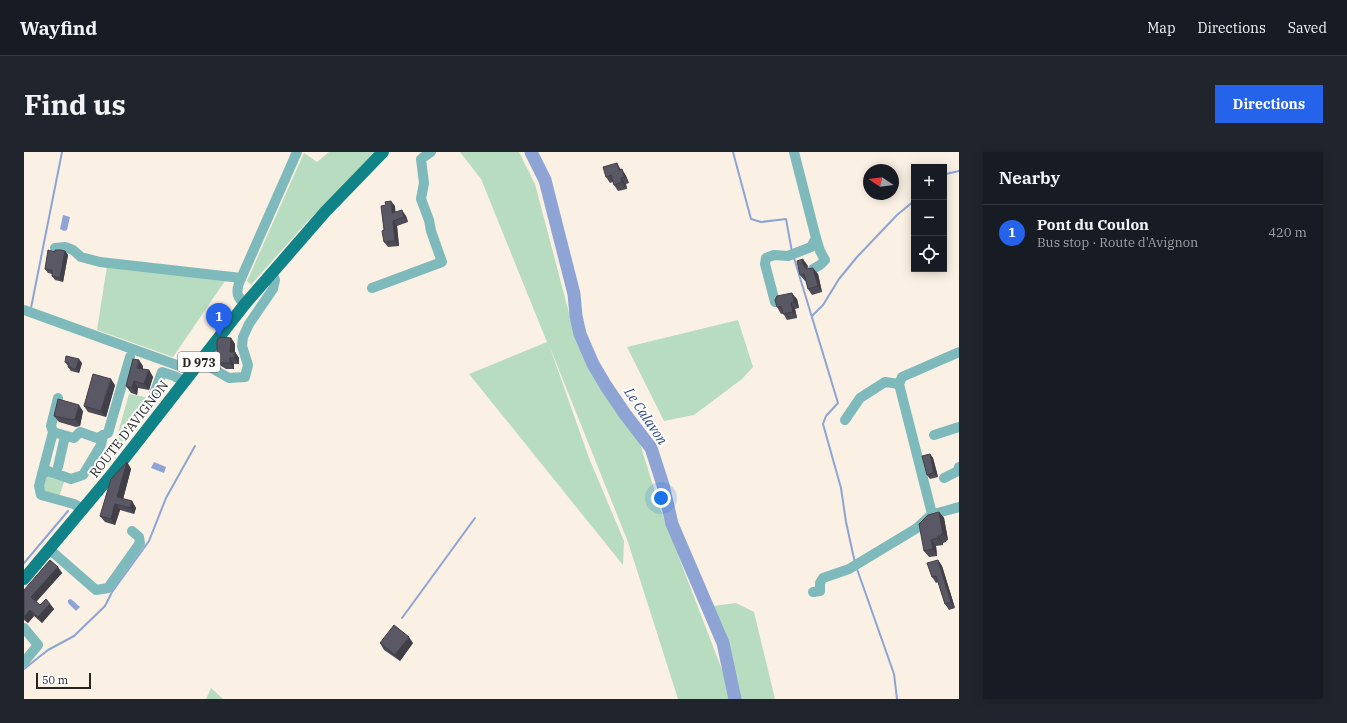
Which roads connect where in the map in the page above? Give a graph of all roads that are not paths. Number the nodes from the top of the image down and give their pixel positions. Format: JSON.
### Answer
{"nodes":[{"id":1,"x":297,"y":152,"type":"edge"},
{"id":2,"x":383,"y":152,"type":"edge"},
{"id":3,"x":431,"y":152,"type":"edge"},
{"id":4,"x":794,"y":152,"type":"edge"},
{"id":5,"x":816,"y":238,"type":"junction"},
{"id":6,"x":55,"y":248,"type":"edge"},
{"id":7,"x":813,"y":269,"type":"edge"},
{"id":8,"x":272,"y":272,"type":"junction"},
{"id":9,"x":241,"y":278,"type":"junction"},
{"id":10,"x":372,"y":288,"type":"dead end"},
{"id":11,"x":775,"y":302,"type":"edge"},
{"id":12,"x":245,"y":304,"type":"junction"},
{"id":13,"x":24,"y":310,"type":"edge"},
{"id":14,"x":959,"y":352,"type":"edge"},
{"id":15,"x":130,"y":357,"type":"dead end"},
{"id":16,"x":199,"y":361,"type":"junction"},
{"id":17,"x":192,"y":371,"type":"junction"},
{"id":18,"x":184,"y":381,"type":"junction"},
{"id":19,"x":899,"y":384,"type":"junction"},
{"id":20,"x":154,"y":394,"type":"dead end"},
{"id":21,"x":58,"y":398,"type":"edge"},
{"id":22,"x":845,"y":420,"type":"dead end"},
{"id":23,"x":959,"y":427,"type":"edge"},
{"id":24,"x":53,"y":432,"type":"junction"},
{"id":25,"x":103,"y":435,"type":"junction"},
{"id":26,"x":934,"y":435,"type":"dead end"},
{"id":27,"x":65,"y":436,"type":"junction"},
{"id":28,"x":58,"y":467,"type":"dead end"},
{"id":29,"x":959,"y":467,"type":"edge"},
{"id":30,"x":42,"y":474,"type":"junction"},
{"id":31,"x":944,"y":478,"type":"dead end"},
{"id":32,"x":959,"y":508,"type":"edge"},
{"id":33,"x":83,"y":510,"type":"junction"},
{"id":34,"x":933,"y":512,"type":"junction"},
{"id":35,"x":132,"y":531,"type":"dead end"},
{"id":36,"x":49,"y":549,"type":"junction"},
{"id":37,"x":24,"y":579,"type":"edge"},
{"id":38,"x":813,"y":592,"type":"dead end"},
{"id":39,"x":24,"y":628,"type":"edge"},
{"id":40,"x":24,"y":662,"type":"edge"}],
"edges":[{"from":1,"to":9,"type":"street"},
{"from":2,"to":8,"type":"main road","name":"ROUTE D'AVIGNON","number":"D 973"},
{"from":3,"to":10,"type":"street"},
{"from":4,"to":5,"type":"street"},
{"from":5,"to":7,"type":"street"},
{"from":5,"to":11,"type":"street"},
{"from":6,"to":9,"type":"street"},
{"from":8,"to":12,"type":"main road","name":"ROUTE D'AVIGNON","number":"D 973"},
{"from":8,"to":16,"type":"street"},
{"from":9,"to":12,"type":"street"},
{"from":12,"to":16,"type":"main road","name":"ROUTE D'AVIGNON","number":"D 973"},
{"from":13,"to":17,"type":"street"},
{"from":14,"to":19,"type":"street"},
{"from":15,"to":25,"type":"street"},
{"from":16,"to":17,"type":"main road","name":"ROUTE D'AVIGNON","number":"D 973"},
{"from":17,"to":18,"type":"main road","name":"ROUTE D'AVIGNON","number":"D 973"},
{"from":18,"to":20,"type":"street"},
{"from":18,"to":33,"type":"main road","name":"ROUTE D'AVIGNON","number":"D 973"},
{"from":19,"to":22,"type":"street"},
{"from":19,"to":34,"type":"street"},
{"from":21,"to":24,"type":"street"},
{"from":23,"to":26,"type":"street"},
{"from":24,"to":27,"type":"street"},
{"from":24,"to":30,"type":"street"},
{"from":25,"to":27,"type":"street"},
{"from":25,"to":30,"type":"street"},
{"from":27,"to":28,"type":"street"},
{"from":29,"to":31,"type":"street"},
{"from":30,"to":33,"type":"street"},
{"from":32,"to":34,"type":"street"},
{"from":33,"to":36,"type":"main road","name":"ROUTE D'AVIGNON","number":"D 973"},
{"from":34,"to":38,"type":"street"},
{"from":35,"to":36,"type":"street"},
{"from":36,"to":37,"type":"main road","name":"ROUTE D'AVIGNON","number":"D 973"},
{"from":39,"to":40,"type":"street"}]}
